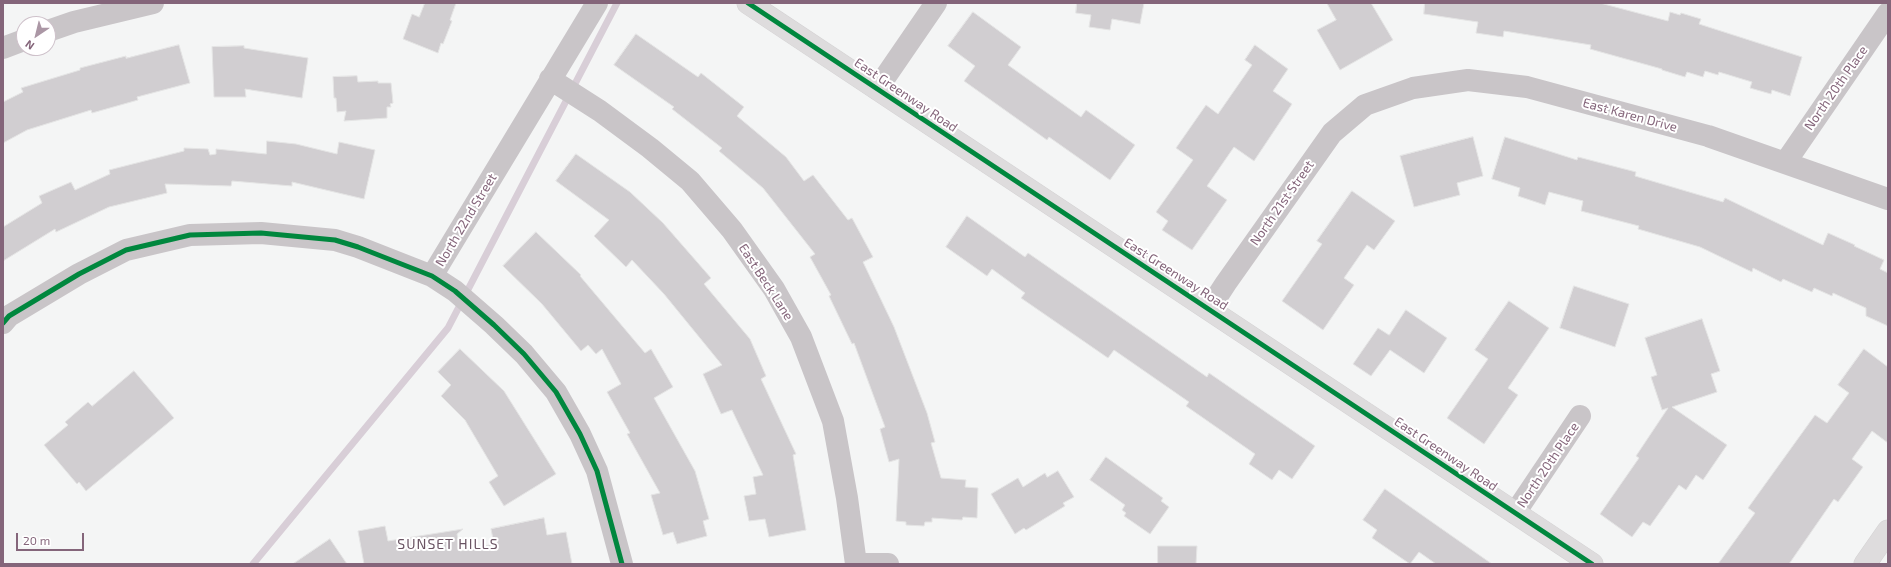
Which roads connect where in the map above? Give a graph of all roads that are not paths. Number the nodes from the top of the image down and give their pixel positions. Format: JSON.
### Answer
{"nodes":[{"id":1,"x":153,"y":3,"type":"edge"},
{"id":2,"x":597,"y":3,"type":"edge"},
{"id":3,"x":748,"y":3,"type":"edge"},
{"id":4,"x":936,"y":3,"type":"edge"},
{"id":5,"x":1888,"y":13,"type":"edge"},
{"id":6,"x":56,"y":28,"type":"edge"},
{"id":7,"x":16,"y":43,"type":"edge"},
{"id":8,"x":3,"y":48,"type":"edge"},
{"id":9,"x":550,"y":80,"type":"junction"},
{"id":10,"x":876,"y":90,"type":"junction"},
{"id":11,"x":1365,"y":105,"type":"joint"},
{"id":12,"x":1784,"y":163,"type":"junction"},
{"id":13,"x":1888,"y":199,"type":"edge"},
{"id":14,"x":432,"y":276,"type":"junction"},
{"id":15,"x":1209,"y":309,"type":"junction"},
{"id":16,"x":3,"y":323,"type":"edge"},
{"id":17,"x":1580,"y":416,"type":"dead end"},
{"id":18,"x":1515,"y":513,"type":"junction"},
{"id":19,"x":1888,"y":531,"type":"edge"},
{"id":20,"x":622,"y":564,"type":"edge"},
{"id":21,"x":856,"y":564,"type":"edge"},
{"id":22,"x":862,"y":564,"type":"edge"},
{"id":23,"x":888,"y":564,"type":"edge"},
{"id":24,"x":1592,"y":564,"type":"edge"},
{"id":25,"x":1865,"y":564,"type":"edge"}],
"edges":[{"from":1,"to":6,"type":"street"},
{"from":2,"to":9,"type":"street","name":"North 22nd Street"},
{"from":3,"to":10,"type":"street","name":"East Greenway Road"},
{"from":4,"to":10,"type":"street"},
{"from":5,"to":12,"type":"street","name":"North 20th Place"},
{"from":7,"to":8,"type":"street"},
{"from":9,"to":14,"type":"street","name":"North 22nd Street"},
{"from":9,"to":21,"type":"street","name":"East Beck Lane"},
{"from":10,"to":15,"type":"street","name":"East Greenway Road"},
{"from":11,"to":12,"type":"street","name":"East Karen Drive"},
{"from":11,"to":15,"type":"street","name":"North 21st Street"},
{"from":12,"to":13,"type":"street","name":"East Karen Drive"},
{"from":14,"to":16,"type":"street"},
{"from":14,"to":20,"type":"street","name":"North 22nd Street"},
{"from":15,"to":18,"type":"street","name":"East Greenway Road"},
{"from":17,"to":18,"type":"street","name":"North 20th Place"},
{"from":18,"to":24,"type":"street","name":"East Greenway Road"},
{"from":19,"to":25,"type":"street"},
{"from":22,"to":23,"type":"street"}]}
